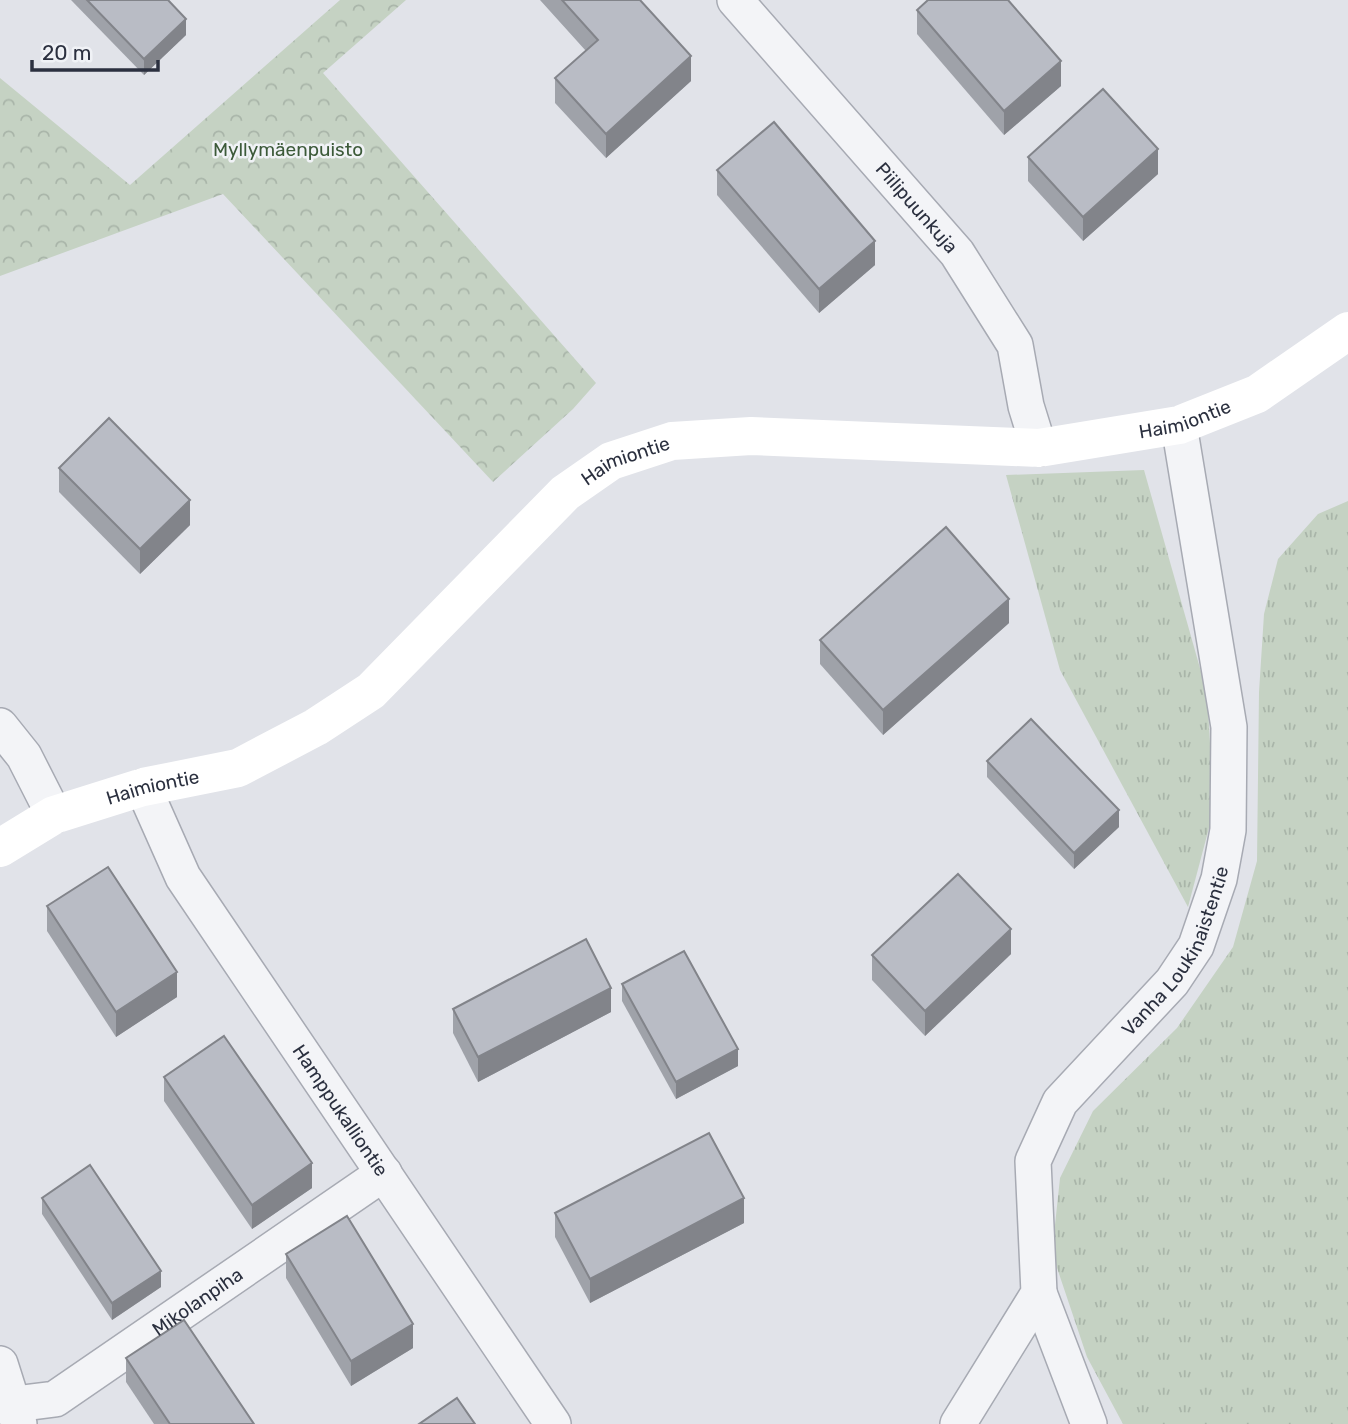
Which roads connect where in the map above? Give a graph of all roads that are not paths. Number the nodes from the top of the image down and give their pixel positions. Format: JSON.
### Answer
{"nodes":[{"id":1,"x":734,"y":0,"type":"edge"},
{"id":2,"x":1348,"y":331,"type":"edge"},
{"id":3,"x":1179,"y":425,"type":"junction"},
{"id":4,"x":1039,"y":448,"type":"junction"},
{"id":5,"x":0,"y":726,"type":"edge"},
{"id":6,"x":143,"y":787,"type":"junction"},
{"id":7,"x":54,"y":815,"type":"junction"},
{"id":8,"x":0,"y":848,"type":"edge"},
{"id":9,"x":384,"y":1173,"type":"junction"},
{"id":10,"x":1039,"y":1293,"type":"junction"},
{"id":11,"x":0,"y":1364,"type":"edge"},
{"id":12,"x":10,"y":1411,"type":"edge"},
{"id":13,"x":553,"y":1424,"type":"edge"},
{"id":14,"x":958,"y":1424,"type":"edge"},
{"id":15,"x":1089,"y":1424,"type":"edge"}],
"edges":[{"from":1,"to":4,"type":"street","name":"Piilipuunkuja"},
{"from":2,"to":3,"type":"street","name":"Haimiontie"},
{"from":3,"to":4,"type":"street","name":"Haimiontie"},
{"from":3,"to":10,"type":"street","name":"Vanha Loukinaistentie"},
{"from":4,"to":6,"type":"street","name":"Haimiontie"},
{"from":5,"to":7,"type":"street"},
{"from":6,"to":7,"type":"street","name":"Haimiontie"},
{"from":6,"to":9,"type":"street","name":"Hamppukalliontie"},
{"from":7,"to":8,"type":"street","name":"Haimiontie"},
{"from":9,"to":12,"type":"street","name":"Mikolanpiha"},
{"from":9,"to":13,"type":"street","name":"Hamppukalliontie"},
{"from":10,"to":14,"type":"street"},
{"from":10,"to":15,"type":"street","name":"Vanha Loukinaistentie"},
{"from":11,"to":12,"type":"street"}]}
